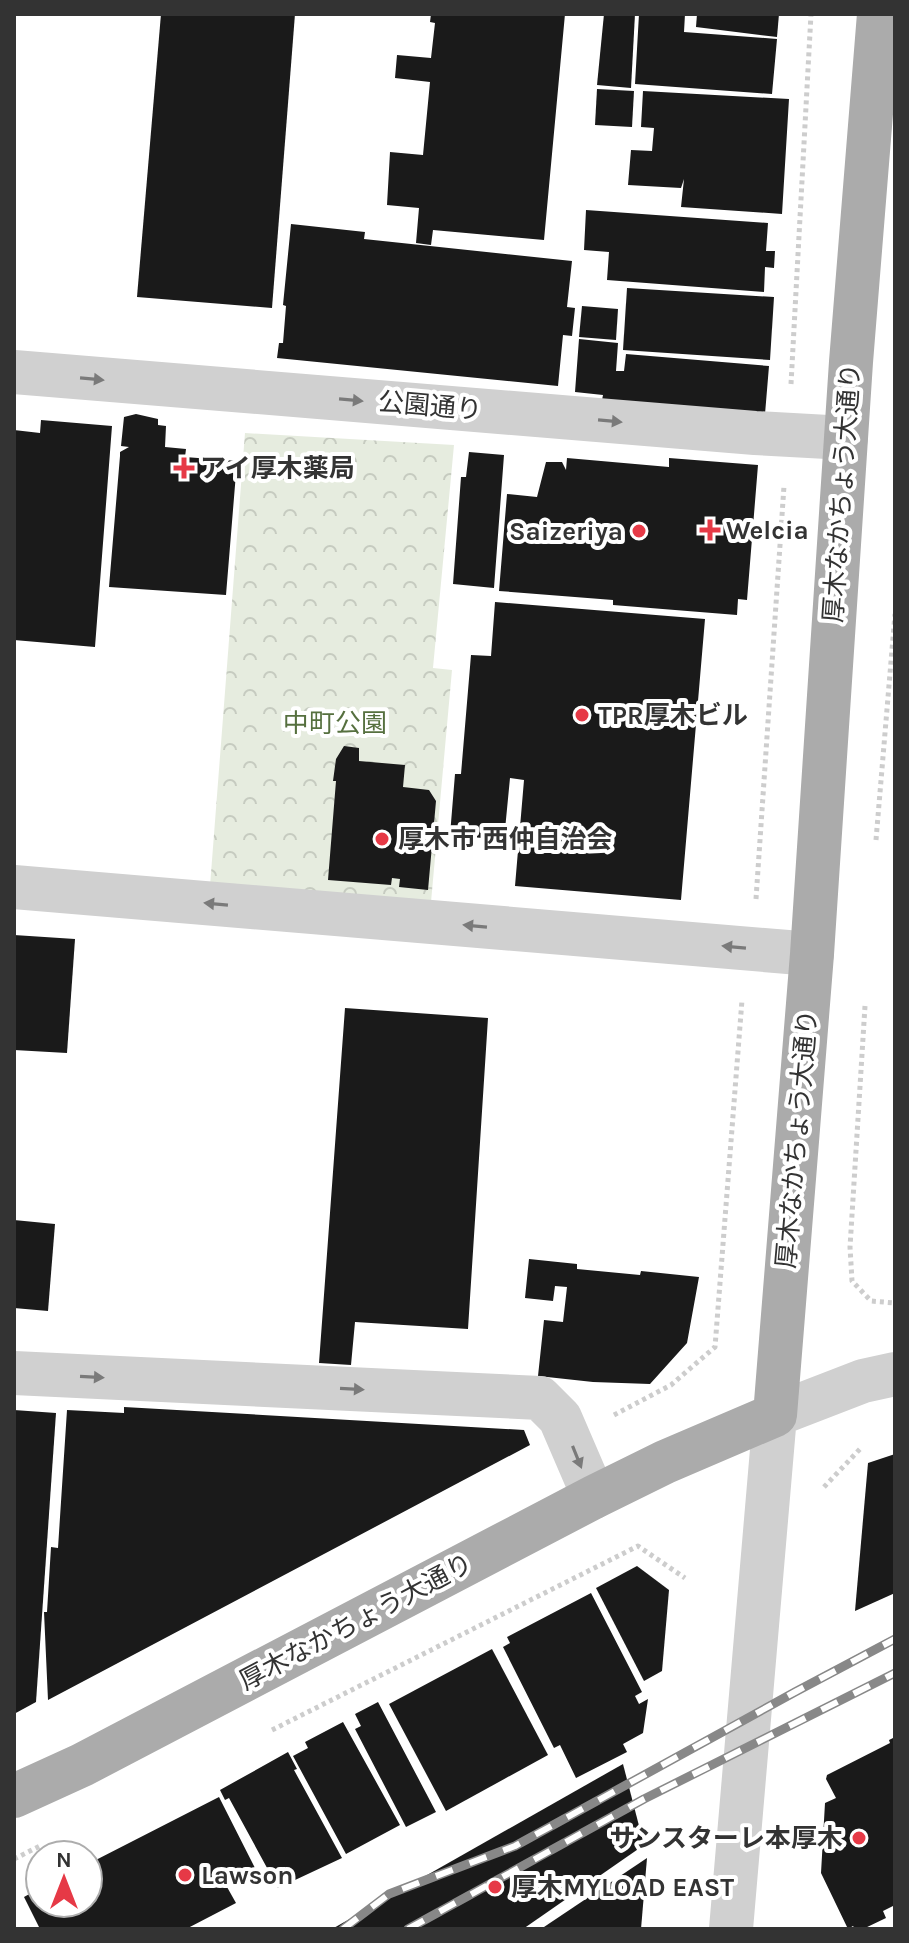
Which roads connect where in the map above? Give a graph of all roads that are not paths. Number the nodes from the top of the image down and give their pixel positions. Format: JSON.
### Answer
{"nodes":[{"id":1,"x":879,"y":14,"type":"edge"},
{"id":2,"x":14,"y":372,"type":"edge"},
{"id":3,"x":846,"y":438,"type":"junction"},
{"id":4,"x":14,"y":887,"type":"edge"},
{"id":5,"x":812,"y":954,"type":"junction"},
{"id":6,"x":14,"y":1373,"type":"edge"},
{"id":7,"x":895,"y":1374,"type":"edge"},
{"id":8,"x":775,"y":1415,"type":"junction"},
{"id":9,"x":594,"y":1497,"type":"junction"},
{"id":10,"x":14,"y":1796,"type":"edge"},
{"id":11,"x":731,"y":1929,"type":"edge"}],
"edges":[{"from":1,"to":3,"type":"main road","name":"厚木なかちょう大通り"},
{"from":2,"to":3,"type":"street","name":"公園通り","one_way":true},
{"from":3,"to":5,"type":"main road","name":"厚木なかちょう大通り"},
{"from":5,"to":4,"type":"street","one_way":true},
{"from":5,"to":8,"type":"main road","name":"厚木なかちょう大通り"},
{"from":6,"to":9,"type":"street","one_way":true},
{"from":7,"to":8,"type":"street"},
{"from":8,"to":9,"type":"main road","name":"厚木なかちょう大通り"},
{"from":8,"to":11,"type":"street"},
{"from":9,"to":10,"type":"main road","name":"厚木なかちょう大通り"}]}
